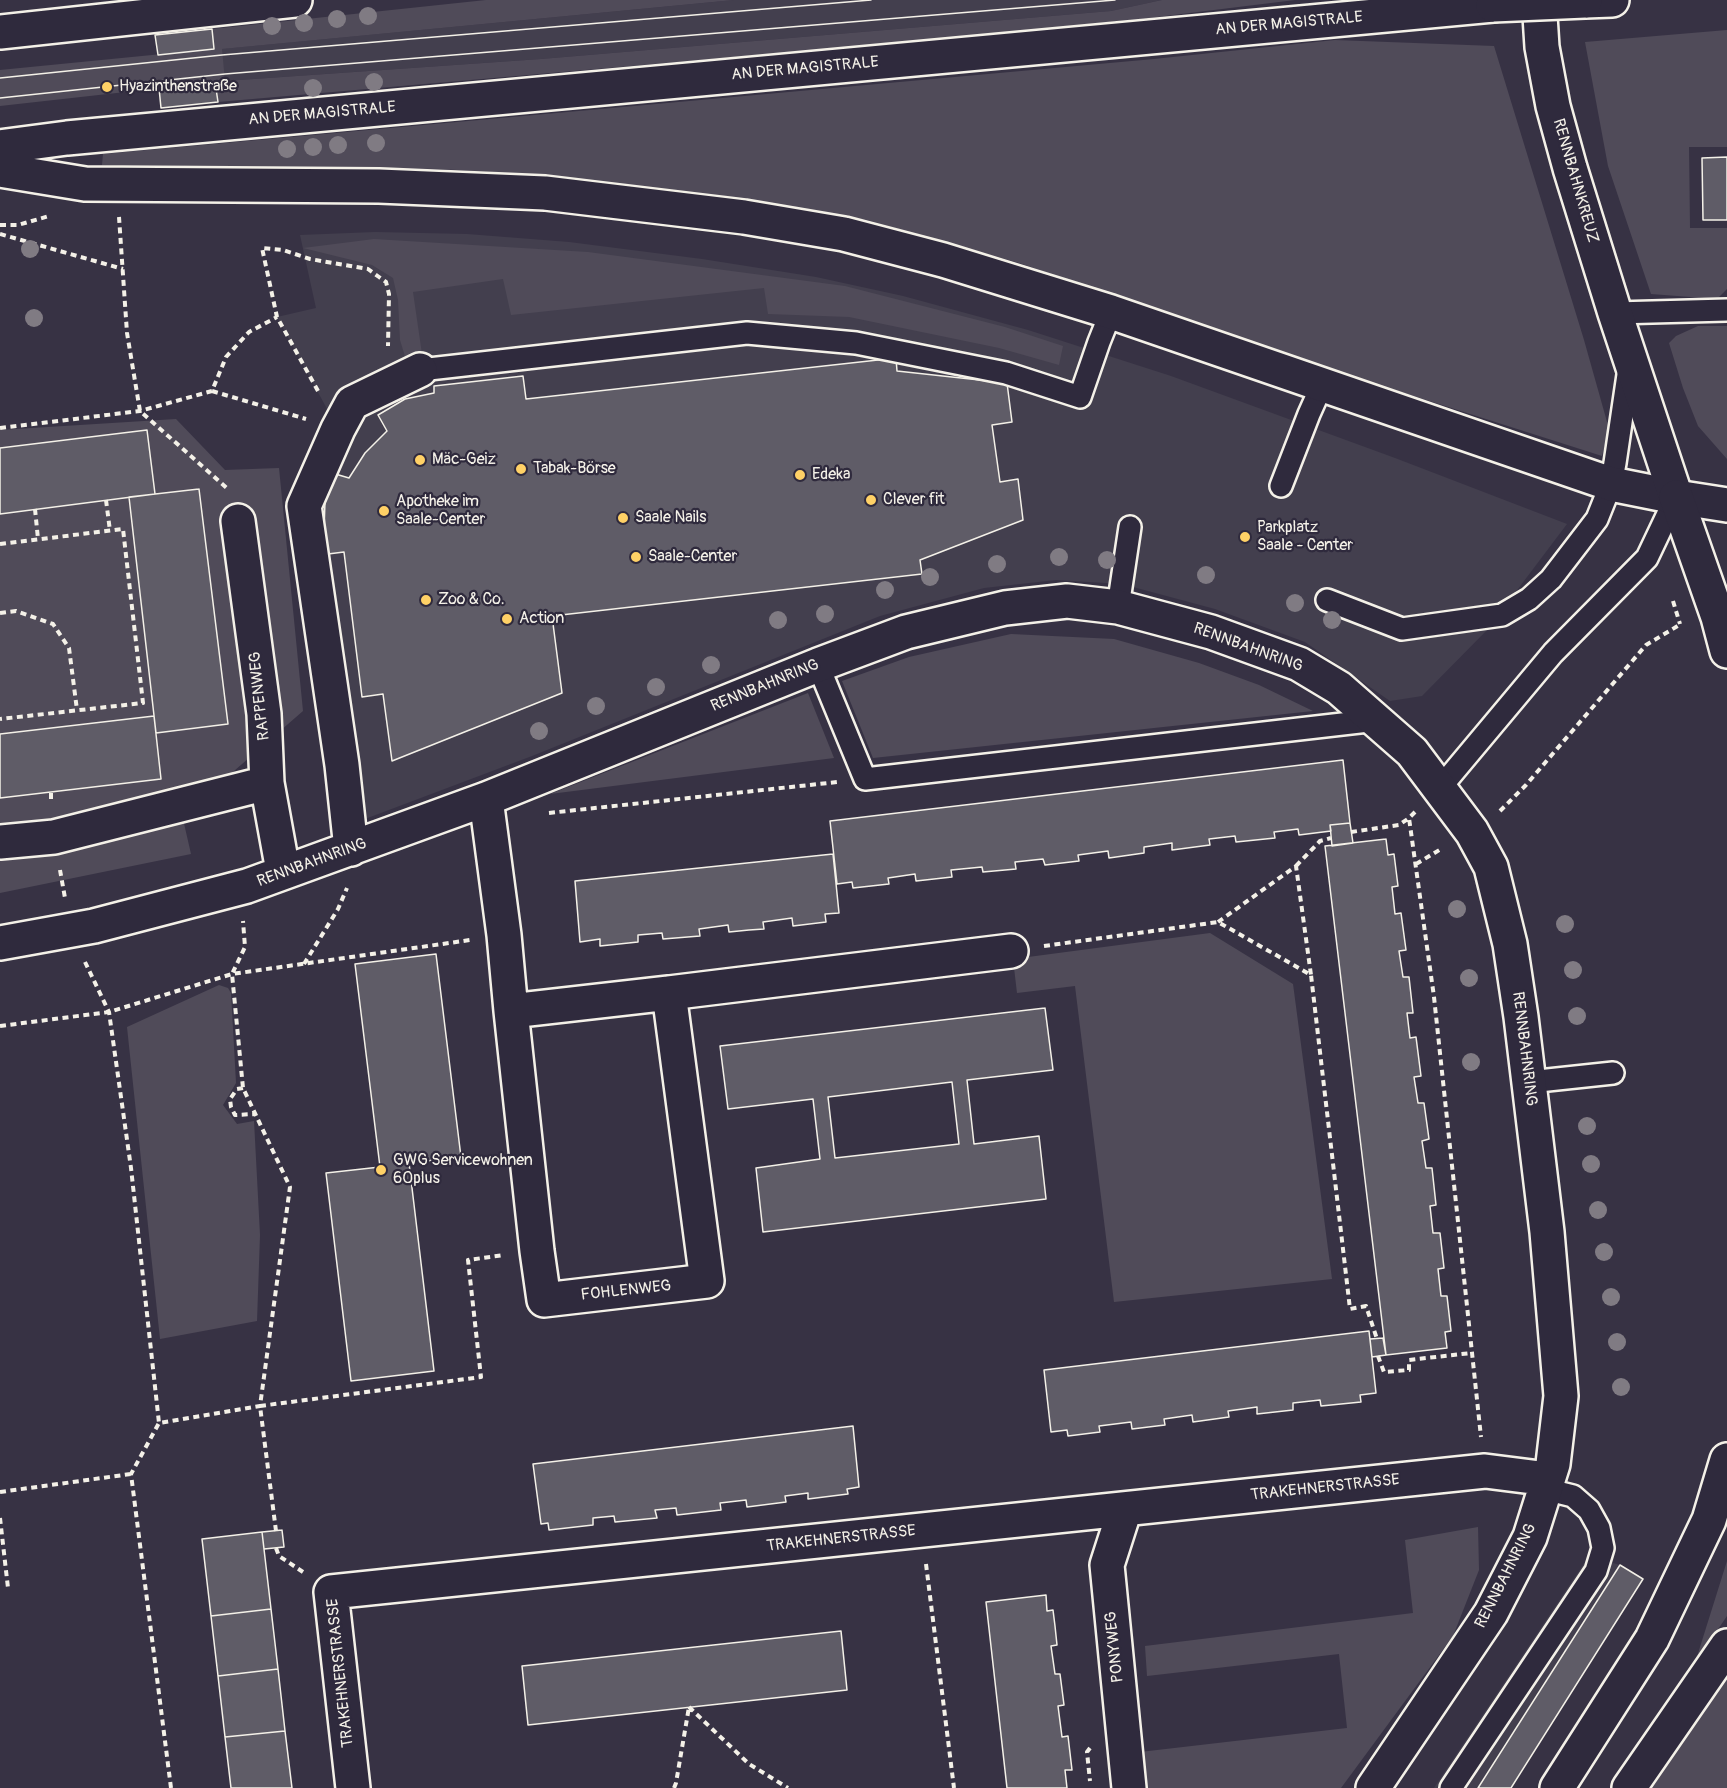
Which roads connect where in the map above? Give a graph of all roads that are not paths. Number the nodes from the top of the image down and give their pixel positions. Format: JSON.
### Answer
{"nodes":[{"id":1,"x":295,"y":0,"type":"edge"},
{"id":2,"x":1539,"y":0,"type":"edge"},
{"id":3,"x":1612,"y":0,"type":"edge"},
{"id":4,"x":1585,"y":1,"type":"edge"},
{"id":5,"x":1488,"y":2,"type":"edge"},
{"id":6,"x":0,"y":32,"type":"edge"},
{"id":7,"x":0,"y":147,"type":"edge"},
{"id":8,"x":0,"y":170,"type":"edge"},
{"id":9,"x":1727,"y":310,"type":"edge"},
{"id":10,"x":1112,"y":312,"type":"junction"},
{"id":11,"x":1615,"y":313,"type":"junction"},
{"id":12,"x":1630,"y":359,"type":"junction"},
{"id":13,"x":409,"y":375,"type":"joint"},
{"id":14,"x":1322,"y":385,"type":"junction"},
{"id":15,"x":1611,"y":484,"type":"junction"},
{"id":16,"x":1281,"y":486,"type":"dead end"},
{"id":17,"x":1676,"y":497,"type":"junction"},
{"id":18,"x":1727,"y":505,"type":"edge"},
{"id":19,"x":238,"y":521,"type":"road end"},
{"id":20,"x":1130,"y":527,"type":"dead end"},
{"id":21,"x":1327,"y":600,"type":"dead end"},
{"id":22,"x":1118,"y":607,"type":"junction"},
{"id":23,"x":1727,"y":651,"type":"edge"},
{"id":24,"x":818,"y":665,"type":"junction"},
{"id":25,"x":1377,"y":720,"type":"junction"},
{"id":26,"x":267,"y":783,"type":"junction"},
{"id":27,"x":1440,"y":788,"type":"junction"},
{"id":28,"x":488,"y":812,"type":"junction"},
{"id":29,"x":0,"y":842,"type":"edge"},
{"id":30,"x":351,"y":849,"type":"junction"},
{"id":31,"x":283,"y":871,"type":"junction"},
{"id":32,"x":0,"y":943,"type":"edge"},
{"id":33,"x":1011,"y":951,"type":"road end"},
{"id":34,"x":669,"y":993,"type":"junction"},
{"id":35,"x":511,"y":1011,"type":"junction"},
{"id":36,"x":1612,"y":1073,"type":"dead end"},
{"id":37,"x":1529,"y":1082,"type":"junction"},
{"id":38,"x":1727,"y":1460,"type":"edge"},
{"id":39,"x":1546,"y":1484,"type":"junction"},
{"id":40,"x":1125,"y":1509,"type":"junction"},
{"id":41,"x":1727,"y":1647,"type":"edge"},
{"id":42,"x":353,"y":1788,"type":"edge"},
{"id":43,"x":1129,"y":1788,"type":"edge"},
{"id":44,"x":1373,"y":1788,"type":"edge"},
{"id":45,"x":1451,"y":1788,"type":"edge"},
{"id":46,"x":1557,"y":1788,"type":"edge"},
{"id":47,"x":1629,"y":1788,"type":"edge"}],
"edges":[{"from":1,"to":6,"type":"main road"},
{"from":2,"to":11,"type":"main road","name":"RENNBAHNKREUZ"},
{"from":3,"to":4,"type":"main road","name":"AN DER MAGISTRALE"},
{"from":4,"to":5,"type":"main road","name":"AN DER MAGISTRALE","bridge":true},
{"from":5,"to":7,"type":"main road","name":"AN DER MAGISTRALE"},
{"from":8,"to":10,"type":"main road"},
{"from":9,"to":11,"type":"lane"},
{"from":10,"to":13,"type":"lane"},
{"from":10,"to":14,"type":"main road"},
{"from":11,"to":12,"type":"main road","name":"RENNBAHNKREUZ"},
{"from":12,"to":15,"type":"lane"},
{"from":12,"to":17,"type":"main road","name":"RENNBAHNKREUZ"},
{"from":13,"to":30,"type":"main road"},
{"from":14,"to":15,"type":"main road"},
{"from":14,"to":16,"type":"lane"},
{"from":15,"to":17,"type":"main road"},
{"from":15,"to":21,"type":"lane"},
{"from":17,"to":18,"type":"main road"},
{"from":17,"to":23,"type":"main road","name":"RENNBAHNKREUZ"},
{"from":17,"to":27,"type":"lane"},
{"from":19,"to":26,"type":"main road","name":"RAPPENWEG"},
{"from":20,"to":22,"type":"lane"},
{"from":22,"to":24,"type":"main road","name":"RENNBAHNRING"},
{"from":22,"to":25,"type":"main road","name":"RENNBAHNRING"},
{"from":24,"to":25,"type":"lane"},
{"from":24,"to":28,"type":"main road","name":"RENNBAHNRING"},
{"from":25,"to":27,"type":"main road","name":"RENNBAHNRING"},
{"from":26,"to":29,"type":"main road"},
{"from":26,"to":31,"type":"main road","name":"RAPPENWEG"},
{"from":27,"to":37,"type":"main road","name":"RENNBAHNRING"},
{"from":28,"to":30,"type":"main road","name":"RENNBAHNRING"},
{"from":28,"to":35,"type":"main road","name":"FOHLENWEG"},
{"from":30,"to":31,"type":"main road","name":"RENNBAHNRING"},
{"from":31,"to":32,"type":"main road","name":"RENNBAHNRING"},
{"from":33,"to":34,"type":"main road"},
{"from":34,"to":35,"type":"main road"},
{"from":34,"to":35,"type":"main road","name":"FOHLENWEG"},
{"from":36,"to":37,"type":"lane"},
{"from":37,"to":39,"type":"main road","name":"RENNBAHNRING"},
{"from":38,"to":46,"type":"main road"},
{"from":39,"to":40,"type":"main road","name":"TRAKEHNERSTRASSE"},
{"from":39,"to":44,"type":"main road","name":"RENNBAHNRING"},
{"from":39,"to":45,"type":"lane"},
{"from":40,"to":42,"type":"main road","name":"TRAKEHNERSTRASSE"},
{"from":40,"to":43,"type":"main road","name":"PONYWEG"},
{"from":41,"to":47,"type":"main road"}]}
